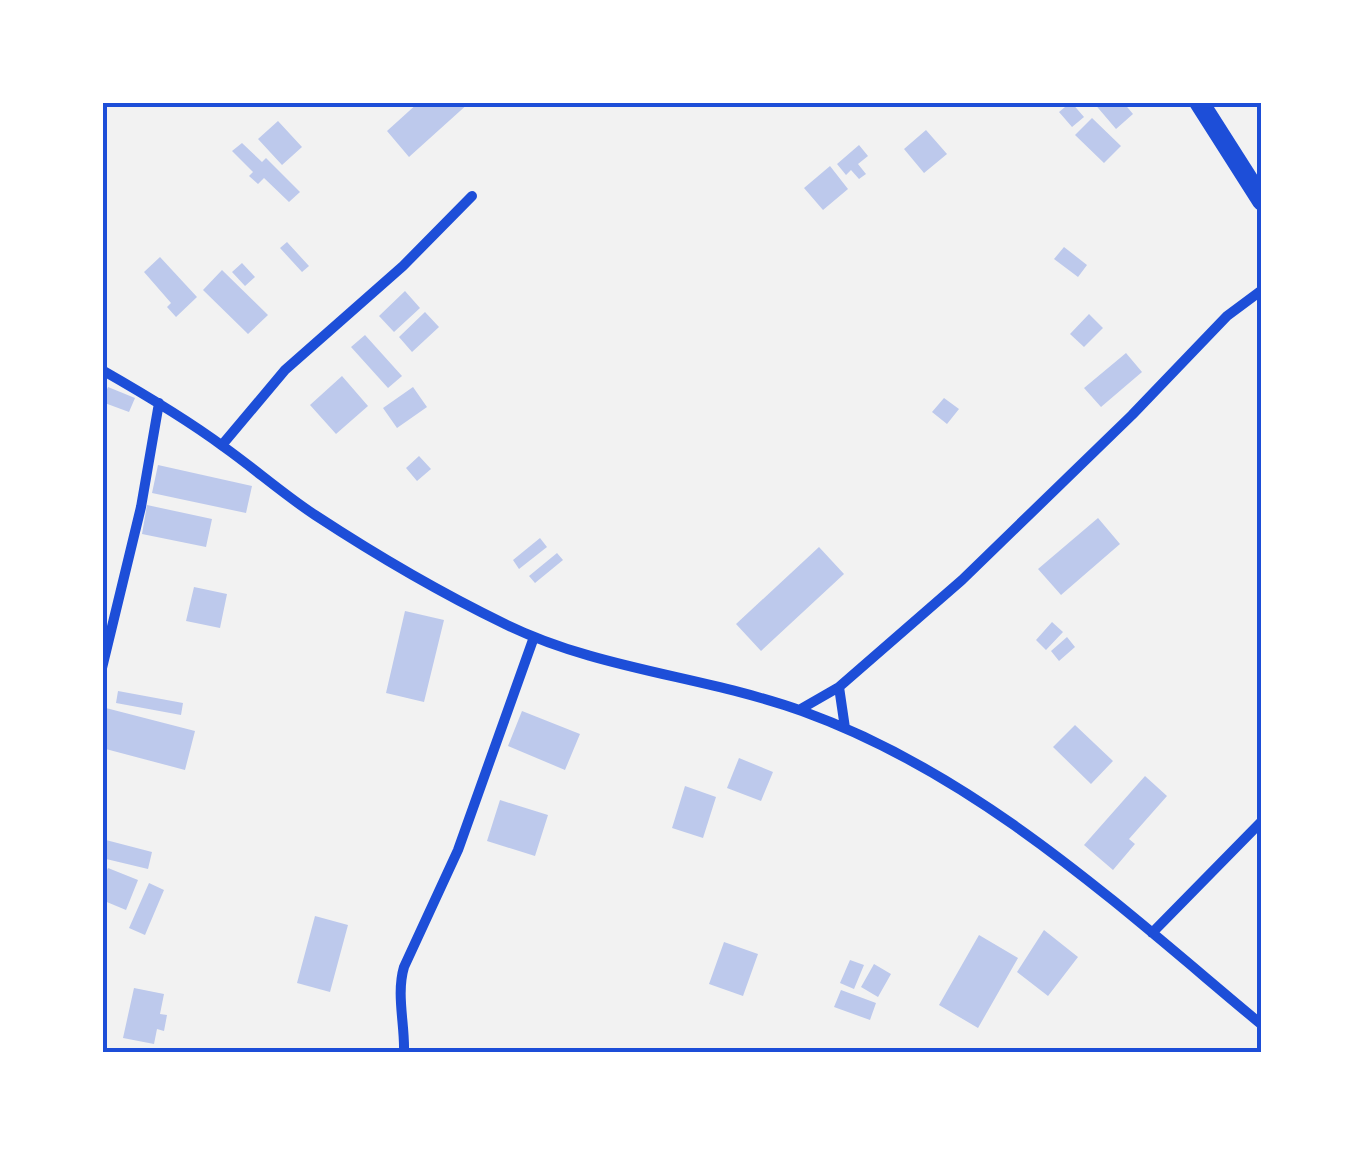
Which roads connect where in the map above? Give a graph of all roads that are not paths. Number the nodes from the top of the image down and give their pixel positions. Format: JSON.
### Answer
{"nodes":[{"id":1,"x":1199,"y":102,"type":"edge"},
{"id":2,"x":472,"y":196,"type":"dead end"},
{"id":3,"x":1262,"y":201,"type":"edge"},
{"id":4,"x":1262,"y":290,"type":"edge"},
{"id":5,"x":102,"y":370,"type":"edge"},
{"id":6,"x":159,"y":403,"type":"junction"},
{"id":7,"x":222,"y":445,"type":"junction"},
{"id":8,"x":534,"y":637,"type":"junction"},
{"id":9,"x":102,"y":668,"type":"edge"},
{"id":10,"x":839,"y":688,"type":"junction"},
{"id":11,"x":799,"y":710,"type":"junction"},
{"id":12,"x":845,"y":728,"type":"junction"},
{"id":13,"x":1262,"y":821,"type":"edge"},
{"id":14,"x":1152,"y":933,"type":"junction"},
{"id":15,"x":1262,"y":1025,"type":"edge"},
{"id":16,"x":404,"y":1052,"type":"edge"}],
"edges":[{"from":1,"to":3,"type":"main road"},
{"from":2,"to":7,"type":"street"},
{"from":4,"to":10,"type":"street"},
{"from":5,"to":6,"type":"street"},
{"from":6,"to":7,"type":"street"},
{"from":6,"to":9,"type":"street"},
{"from":7,"to":8,"type":"street"},
{"from":8,"to":11,"type":"street"},
{"from":8,"to":16,"type":"street"},
{"from":10,"to":11,"type":"street"},
{"from":10,"to":12,"type":"street"},
{"from":11,"to":12,"type":"street"},
{"from":12,"to":14,"type":"street"},
{"from":13,"to":14,"type":"street"},
{"from":14,"to":15,"type":"street"}]}
